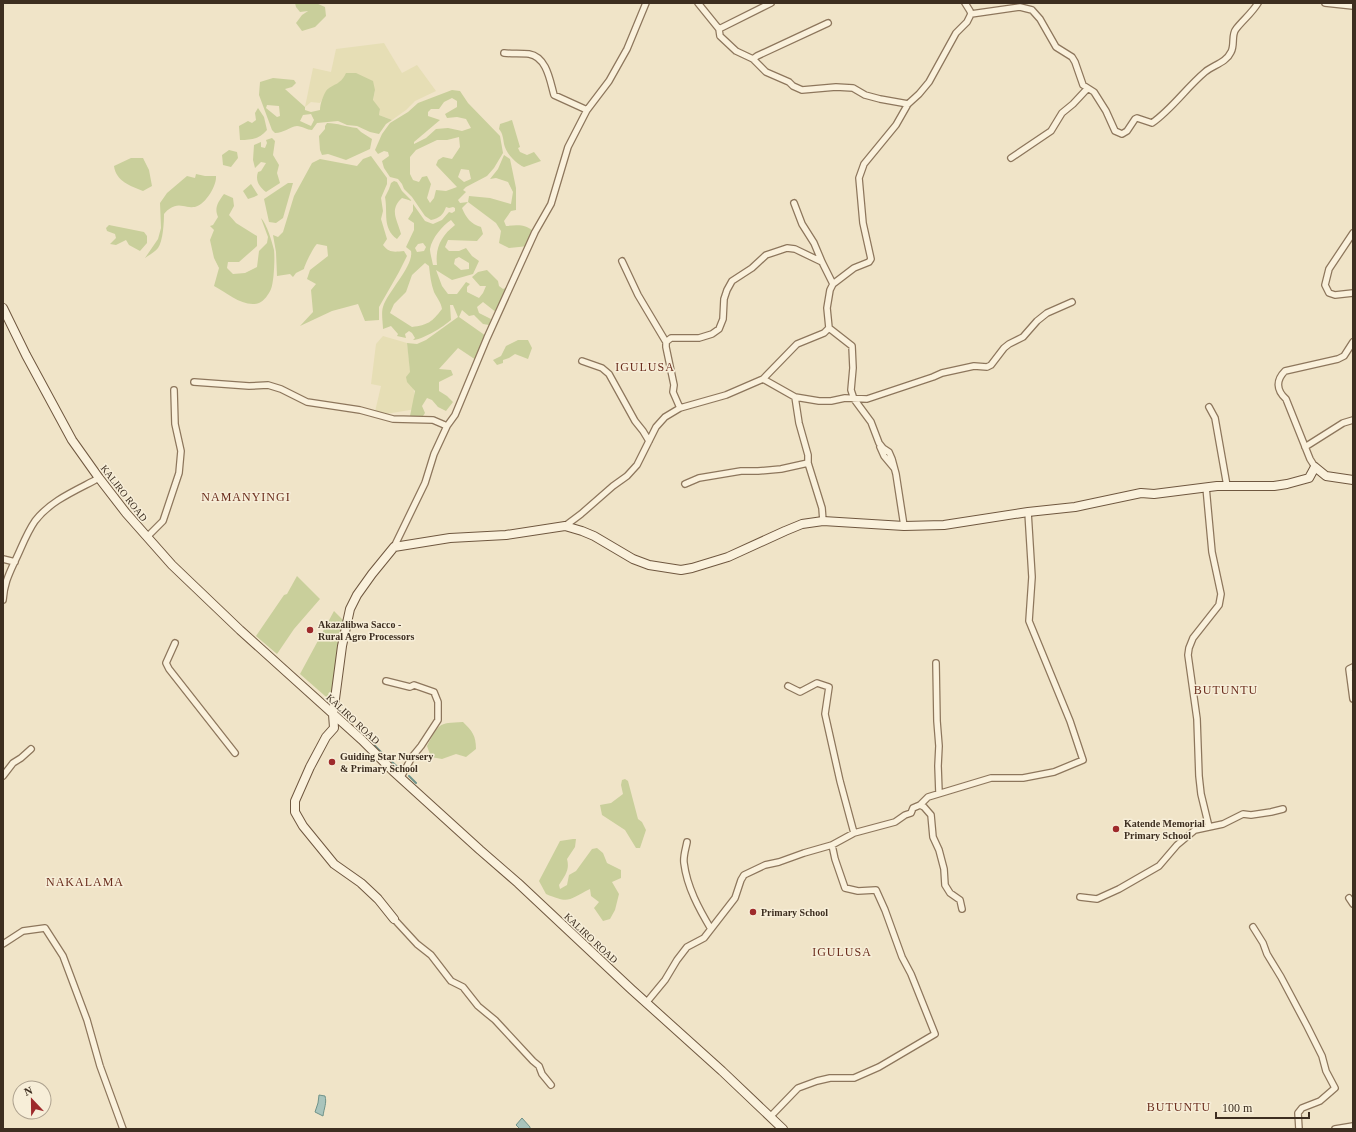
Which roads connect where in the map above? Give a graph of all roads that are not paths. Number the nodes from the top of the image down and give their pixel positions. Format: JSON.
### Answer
{"nodes":[{"id":1,"x":646,"y":3,"type":"edge"},
{"id":2,"x":698,"y":3,"type":"edge"},
{"id":3,"x":771,"y":3,"type":"edge"},
{"id":4,"x":965,"y":3,"type":"edge"},
{"id":5,"x":1258,"y":3,"type":"edge"},
{"id":6,"x":1325,"y":3,"type":"edge"},
{"id":7,"x":1353,"y":6,"type":"edge"},
{"id":8,"x":970,"y":14,"type":"junction"},
{"id":9,"x":828,"y":23,"type":"dead end"},
{"id":10,"x":718,"y":29,"type":"junction"},
{"id":11,"x":504,"y":54,"type":"dead end"},
{"id":12,"x":753,"y":59,"type":"junction"},
{"id":13,"x":1087,"y":89,"type":"junction"},
{"id":14,"x":908,"y":104,"type":"junction"},
{"id":15,"x":587,"y":110,"type":"junction"},
{"id":16,"x":1011,"y":158,"type":"dead end"},
{"id":17,"x":794,"y":203,"type":"dead end"},
{"id":18,"x":1353,"y":233,"type":"edge"},
{"id":19,"x":622,"y":261,"type":"dead end"},
{"id":20,"x":822,"y":262,"type":"junction"},
{"id":21,"x":833,"y":284,"type":"junction"},
{"id":22,"x":1353,"y":293,"type":"edge"},
{"id":23,"x":1072,"y":302,"type":"dead end"},
{"id":24,"x":3,"y":308,"type":"edge"},
{"id":25,"x":829,"y":328,"type":"junction"},
{"id":26,"x":666,"y":342,"type":"junction"},
{"id":27,"x":1353,"y":342,"type":"edge"},
{"id":28,"x":582,"y":361,"type":"dead end"},
{"id":29,"x":763,"y":379,"type":"junction"},
{"id":30,"x":194,"y":382,"type":"dead end"},
{"id":31,"x":174,"y":390,"type":"dead end"},
{"id":32,"x":795,"y":398,"type":"junction"},
{"id":33,"x":854,"y":399,"type":"junction"},
{"id":34,"x":1209,"y":407,"type":"dead end"},
{"id":35,"x":680,"y":408,"type":"junction"},
{"id":36,"x":1353,"y":420,"type":"edge"},
{"id":37,"x":448,"y":426,"type":"junction"},
{"id":38,"x":649,"y":441,"type":"junction"},
{"id":39,"x":1305,"y":447,"type":"junction"},
{"id":40,"x":808,"y":463,"type":"junction"},
{"id":41,"x":1315,"y":466,"type":"junction"},
{"id":42,"x":1326,"y":476,"type":"junction"},
{"id":43,"x":99,"y":478,"type":"junction"},
{"id":44,"x":1309,"y":478,"type":"junction"},
{"id":45,"x":1353,"y":480,"type":"edge"},
{"id":46,"x":686,"y":484,"type":"dead end"},
{"id":47,"x":1227,"y":486,"type":"junction"},
{"id":48,"x":1206,"y":487,"type":"junction"},
{"id":49,"x":1028,"y":512,"type":"junction"},
{"id":50,"x":823,"y":521,"type":"junction"},
{"id":51,"x":565,"y":526,"type":"junction"},
{"id":52,"x":904,"y":526,"type":"junction"},
{"id":53,"x":147,"y":537,"type":"junction"},
{"id":54,"x":394,"y":547,"type":"junction"},
{"id":55,"x":3,"y":559,"type":"edge"},
{"id":56,"x":15,"y":562,"type":"junction"},
{"id":57,"x":3,"y":600,"type":"edge"},
{"id":58,"x":175,"y":644,"type":"dead end"},
{"id":59,"x":936,"y":663,"type":"dead end"},
{"id":60,"x":1353,"y":667,"type":"edge"},
{"id":61,"x":386,"y":681,"type":"dead end"},
{"id":62,"x":788,"y":686,"type":"dead end"},
{"id":63,"x":1353,"y":699,"type":"edge"},
{"id":64,"x":333,"y":714,"type":"junction"},
{"id":65,"x":31,"y":749,"type":"dead end"},
{"id":66,"x":235,"y":753,"type":"dead end"},
{"id":67,"x":3,"y":776,"type":"edge"},
{"id":68,"x":401,"y":778,"type":"junction"},
{"id":69,"x":939,"y":793,"type":"junction"},
{"id":70,"x":920,"y":805,"type":"junction"},
{"id":71,"x":1283,"y":809,"type":"dead end"},
{"id":72,"x":1209,"y":827,"type":"junction"},
{"id":73,"x":854,"y":833,"type":"junction"},
{"id":74,"x":687,"y":842,"type":"dead end"},
{"id":75,"x":832,"y":845,"type":"junction"},
{"id":76,"x":1080,"y":898,"type":"dead end"},
{"id":77,"x":1349,"y":898,"type":"dead end"},
{"id":78,"x":1353,"y":904,"type":"edge"},
{"id":79,"x":962,"y":909,"type":"dead end"},
{"id":80,"x":394,"y":919,"type":"joint"},
{"id":81,"x":1253,"y":927,"type":"dead end"},
{"id":82,"x":711,"y":929,"type":"junction"},
{"id":83,"x":3,"y":944,"type":"edge"},
{"id":84,"x":646,"y":1003,"type":"junction"},
{"id":85,"x":551,"y":1085,"type":"dead end"},
{"id":86,"x":770,"y":1117,"type":"junction"},
{"id":87,"x":1353,"y":1126,"type":"edge"},
{"id":88,"x":123,"y":1129,"type":"edge"},
{"id":89,"x":783,"y":1129,"type":"edge"},
{"id":90,"x":1299,"y":1129,"type":"edge"},
{"id":91,"x":1335,"y":1129,"type":"edge"}],
"edges":[{"from":1,"to":15,"type":"street"},
{"from":2,"to":10,"type":"street"},
{"from":3,"to":10,"type":"street"},
{"from":4,"to":8,"type":"street"},
{"from":5,"to":13,"type":"street"},
{"from":6,"to":7,"type":"street"},
{"from":8,"to":13,"type":"street"},
{"from":8,"to":14,"type":"street"},
{"from":9,"to":12,"type":"street"},
{"from":10,"to":12,"type":"street"},
{"from":11,"to":15,"type":"street"},
{"from":12,"to":14,"type":"street"},
{"from":13,"to":16,"type":"street"},
{"from":14,"to":21,"type":"street"},
{"from":15,"to":37,"type":"street"},
{"from":17,"to":20,"type":"street"},
{"from":18,"to":22,"type":"street"},
{"from":19,"to":26,"type":"street"},
{"from":20,"to":21,"type":"street"},
{"from":20,"to":26,"type":"street"},
{"from":21,"to":25,"type":"street"},
{"from":23,"to":33,"type":"street"},
{"from":24,"to":43,"type":"street","name":"KALIRO ROAD"},
{"from":25,"to":29,"type":"street"},
{"from":25,"to":33,"type":"street"},
{"from":26,"to":35,"type":"street"},
{"from":27,"to":39,"type":"street"},
{"from":28,"to":38,"type":"street"},
{"from":29,"to":32,"type":"street"},
{"from":29,"to":35,"type":"street"},
{"from":30,"to":37,"type":"street"},
{"from":31,"to":53,"type":"street"},
{"from":32,"to":33,"type":"street"},
{"from":32,"to":40,"type":"street"},
{"from":33,"to":52,"type":"street"},
{"from":34,"to":47,"type":"street"},
{"from":35,"to":38,"type":"street"},
{"from":36,"to":39,"type":"street"},
{"from":37,"to":54,"type":"street"},
{"from":38,"to":51,"type":"street"},
{"from":39,"to":41,"type":"street"},
{"from":40,"to":46,"type":"street"},
{"from":40,"to":50,"type":"street"},
{"from":41,"to":42,"type":"street"},
{"from":41,"to":44,"type":"street"},
{"from":42,"to":44,"type":"street"},
{"from":42,"to":45,"type":"street"},
{"from":43,"to":53,"type":"street","name":"KALIRO ROAD"},
{"from":43,"to":56,"type":"street"},
{"from":44,"to":47,"type":"street"},
{"from":47,"to":48,"type":"street"},
{"from":48,"to":49,"type":"street"},
{"from":48,"to":72,"type":"street"},
{"from":49,"to":52,"type":"street"},
{"from":49,"to":69,"type":"street"},
{"from":50,"to":51,"type":"street"},
{"from":50,"to":52,"type":"street"},
{"from":51,"to":54,"type":"street"},
{"from":53,"to":64,"type":"street","name":"KALIRO ROAD"},
{"from":54,"to":64,"type":"street"},
{"from":55,"to":56,"type":"street"},
{"from":56,"to":57,"type":"street"},
{"from":58,"to":66,"type":"street"},
{"from":59,"to":69,"type":"street"},
{"from":60,"to":63,"type":"street"},
{"from":61,"to":68,"type":"street"},
{"from":62,"to":73,"type":"street"},
{"from":64,"to":68,"type":"street","name":"KALIRO ROAD"},
{"from":64,"to":80,"type":"street"},
{"from":65,"to":67,"type":"street"},
{"from":68,"to":84,"type":"street","name":"KALIRO ROAD"},
{"from":69,"to":70,"type":"street"},
{"from":70,"to":73,"type":"street"},
{"from":70,"to":79,"type":"street"},
{"from":71,"to":72,"type":"street"},
{"from":72,"to":76,"type":"street"},
{"from":73,"to":75,"type":"street"},
{"from":74,"to":82,"type":"street"},
{"from":75,"to":82,"type":"street"},
{"from":75,"to":86,"type":"street"},
{"from":77,"to":78,"type":"street"},
{"from":80,"to":85,"type":"street"},
{"from":81,"to":90,"type":"street"},
{"from":82,"to":84,"type":"street"},
{"from":83,"to":88,"type":"street"},
{"from":84,"to":86,"type":"street","name":"KALIRO ROAD"},
{"from":86,"to":89,"type":"street","name":"KALIRO ROAD"},
{"from":87,"to":91,"type":"street"}]}
